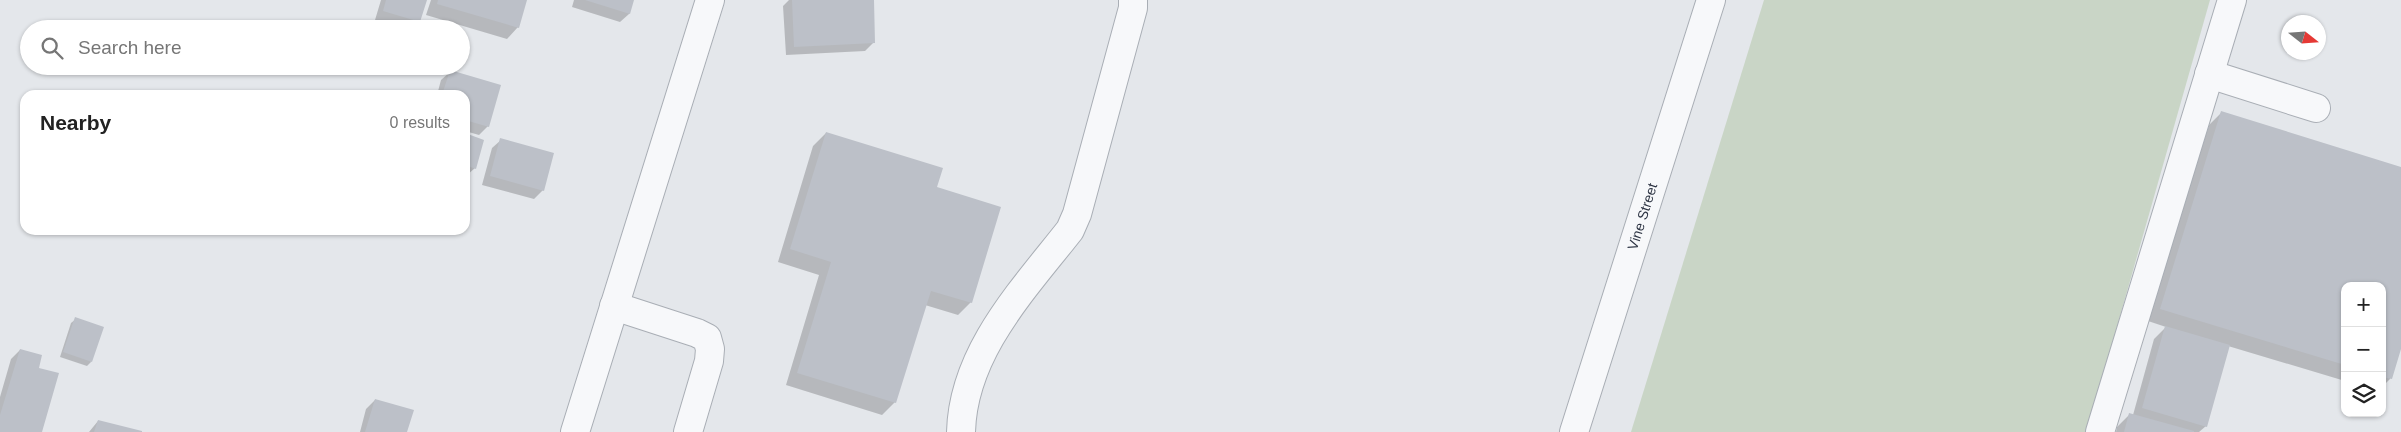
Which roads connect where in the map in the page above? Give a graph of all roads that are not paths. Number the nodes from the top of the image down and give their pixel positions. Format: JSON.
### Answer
{"nodes":[{"id":1,"x":710,"y":0,"type":"edge"},
{"id":2,"x":1133,"y":0,"type":"edge"},
{"id":3,"x":1711,"y":0,"type":"edge"},
{"id":4,"x":2232,"y":0,"type":"edge"},
{"id":5,"x":2209,"y":74,"type":"junction"},
{"id":6,"x":2316,"y":108,"type":"dead end"},
{"id":7,"x":614,"y":306,"type":"junction"},
{"id":8,"x":575,"y":432,"type":"edge"},
{"id":9,"x":688,"y":432,"type":"edge"},
{"id":10,"x":961,"y":432,"type":"edge"},
{"id":11,"x":1574,"y":432,"type":"edge"},
{"id":12,"x":2100,"y":432,"type":"edge"}],
"edges":[{"from":1,"to":7,"type":"street"},
{"from":2,"to":10,"type":"street"},
{"from":3,"to":11,"type":"street","name":"Vine Street"},
{"from":4,"to":5,"type":"street"},
{"from":5,"to":6,"type":"street"},
{"from":5,"to":12,"type":"street"},
{"from":7,"to":8,"type":"street"},
{"from":7,"to":9,"type":"street"}]}
